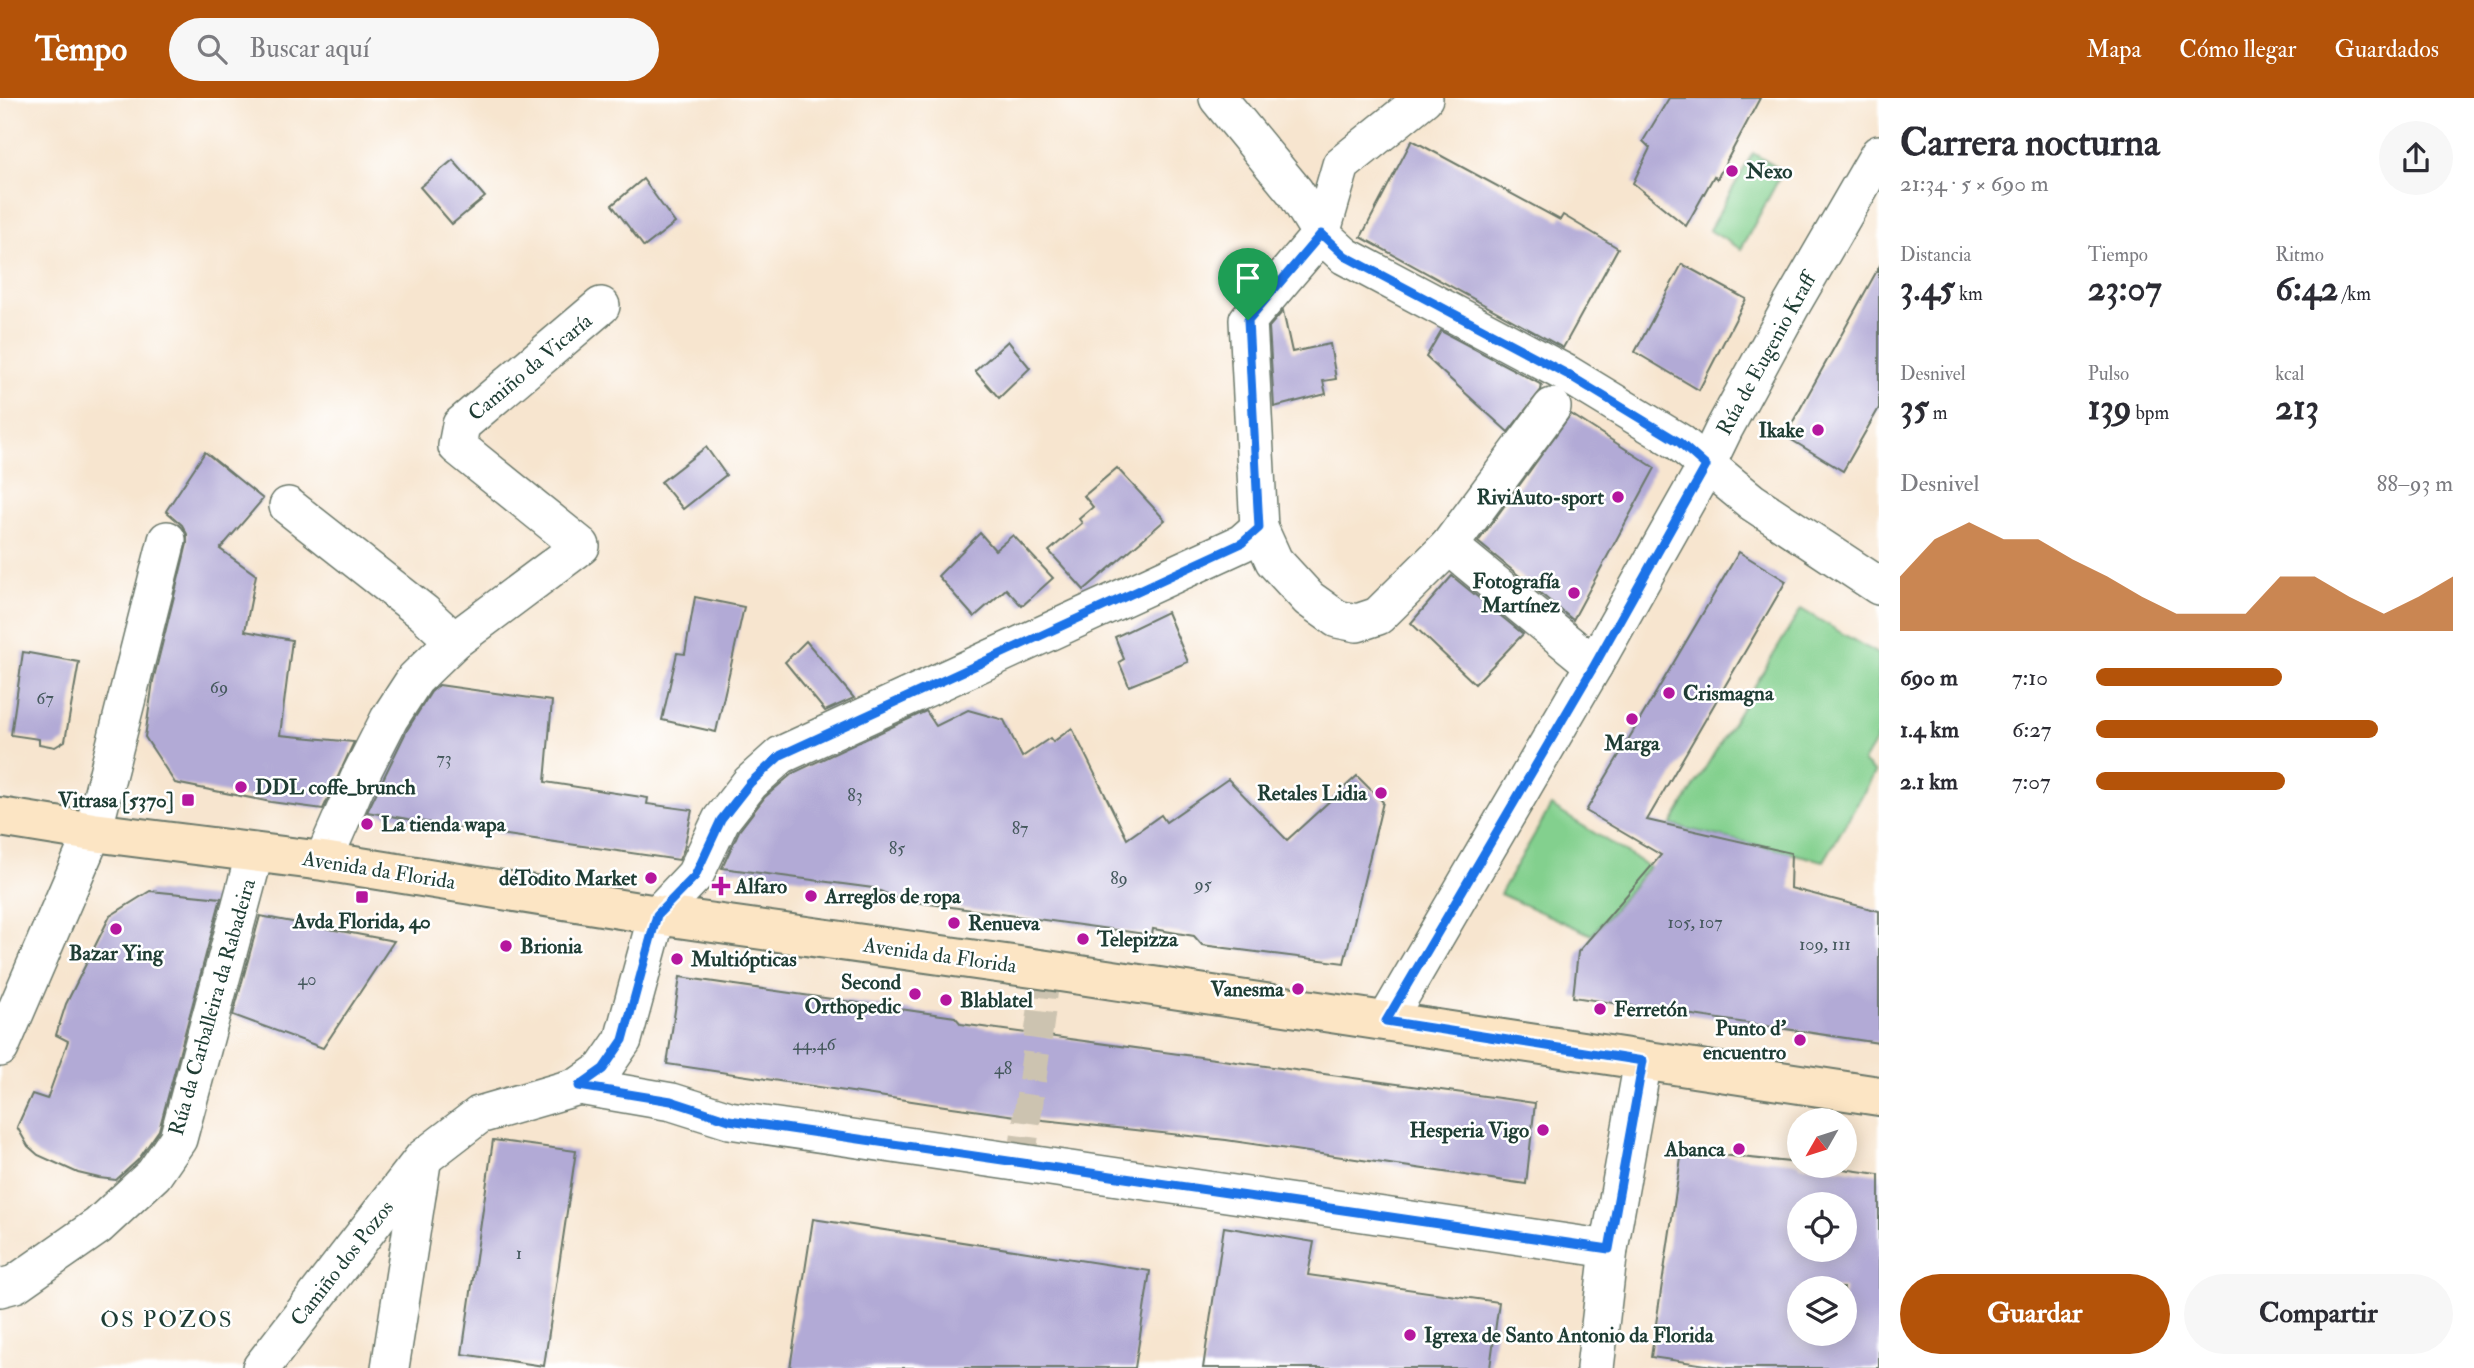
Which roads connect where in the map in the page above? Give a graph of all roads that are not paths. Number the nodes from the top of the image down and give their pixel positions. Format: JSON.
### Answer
{"nodes":[{"id":1,"x":1218,"y":98,"type":"edge"},
{"id":2,"x":1424,"y":98,"type":"edge"},
{"id":3,"x":1879,"y":154,"type":"edge"},
{"id":4,"x":1321,"y":234,"type":"junction"},
{"id":5,"x":601,"y":306,"type":"dead end"},
{"id":6,"x":1552,"y":407,"type":"dead end"},
{"id":7,"x":1706,"y":466,"type":"junction"},
{"id":8,"x":288,"y":506,"type":"dead end"},
{"id":9,"x":1259,"y":528,"type":"junction"},
{"id":10,"x":167,"y":540,"type":"dead end"},
{"id":11,"x":1449,"y":546,"type":"junction"},
{"id":12,"x":1879,"y":586,"type":"edge"},
{"id":13,"x":454,"y":641,"type":"junction"},
{"id":14,"x":1594,"y":666,"type":"junction"},
{"id":15,"x":0,"y":817,"type":"edge"},
{"id":16,"x":93,"y":832,"type":"junction"},
{"id":17,"x":255,"y":852,"type":"junction"},
{"id":18,"x":323,"y":861,"type":"junction"},
{"id":19,"x":657,"y":915,"type":"junction"},
{"id":20,"x":1386,"y":1021,"type":"junction"},
{"id":21,"x":0,"y":1048,"type":"edge"},
{"id":22,"x":1643,"y":1061,"type":"junction"},
{"id":23,"x":579,"y":1086,"type":"junction"},
{"id":24,"x":1879,"y":1096,"type":"edge"},
{"id":25,"x":423,"y":1158,"type":"junction"},
{"id":26,"x":1609,"y":1249,"type":"junction"},
{"id":27,"x":0,"y":1288,"type":"edge"},
{"id":28,"x":261,"y":1368,"type":"edge"},
{"id":29,"x":390,"y":1368,"type":"edge"},
{"id":30,"x":1595,"y":1368,"type":"edge"}],
"edges":[{"from":1,"to":4,"type":"street"},
{"from":2,"to":4,"type":"street"},
{"from":3,"to":7,"type":"street","name":"Rúa de Eugenio Kraff"},
{"from":4,"to":7,"type":"street"},
{"from":4,"to":9,"type":"street"},
{"from":5,"to":13,"type":"street","name":"Camiño da Vicaría"},
{"from":6,"to":11,"type":"street"},
{"from":7,"to":12,"type":"street"},
{"from":7,"to":14,"type":"street","name":"Rúa de Eugenio Kraff"},
{"from":8,"to":13,"type":"street"},
{"from":9,"to":11,"type":"street"},
{"from":9,"to":19,"type":"street"},
{"from":10,"to":16,"type":"street"},
{"from":11,"to":14,"type":"street"},
{"from":13,"to":18,"type":"street","name":"Camiño da Vicaría"},
{"from":14,"to":20,"type":"street","name":"Rúa de Eugenio Kraff"},
{"from":15,"to":16,"type":"main road","name":"Avenida da Florida"},
{"from":16,"to":17,"type":"main road","name":"Avenida da Florida"},
{"from":16,"to":21,"type":"street"},
{"from":17,"to":18,"type":"main road","name":"Avenida da Florida"},
{"from":17,"to":27,"type":"street","name":"Rúa da Carballeira da Rabadeira"},
{"from":18,"to":19,"type":"main road","name":"Avenida da Florida"},
{"from":19,"to":20,"type":"main road","name":"Avenida da Florida"},
{"from":19,"to":23,"type":"street"},
{"from":20,"to":22,"type":"main road","name":"Avenida da Florida"},
{"from":22,"to":24,"type":"main road","name":"Avenida da Florida"},
{"from":22,"to":26,"type":"street"},
{"from":23,"to":25,"type":"street","name":"Camiño dos Pozos"},
{"from":23,"to":26,"type":"street"},
{"from":25,"to":28,"type":"street","name":"Camiño dos Pozos"},
{"from":25,"to":29,"type":"street"},
{"from":26,"to":30,"type":"street"}]}
